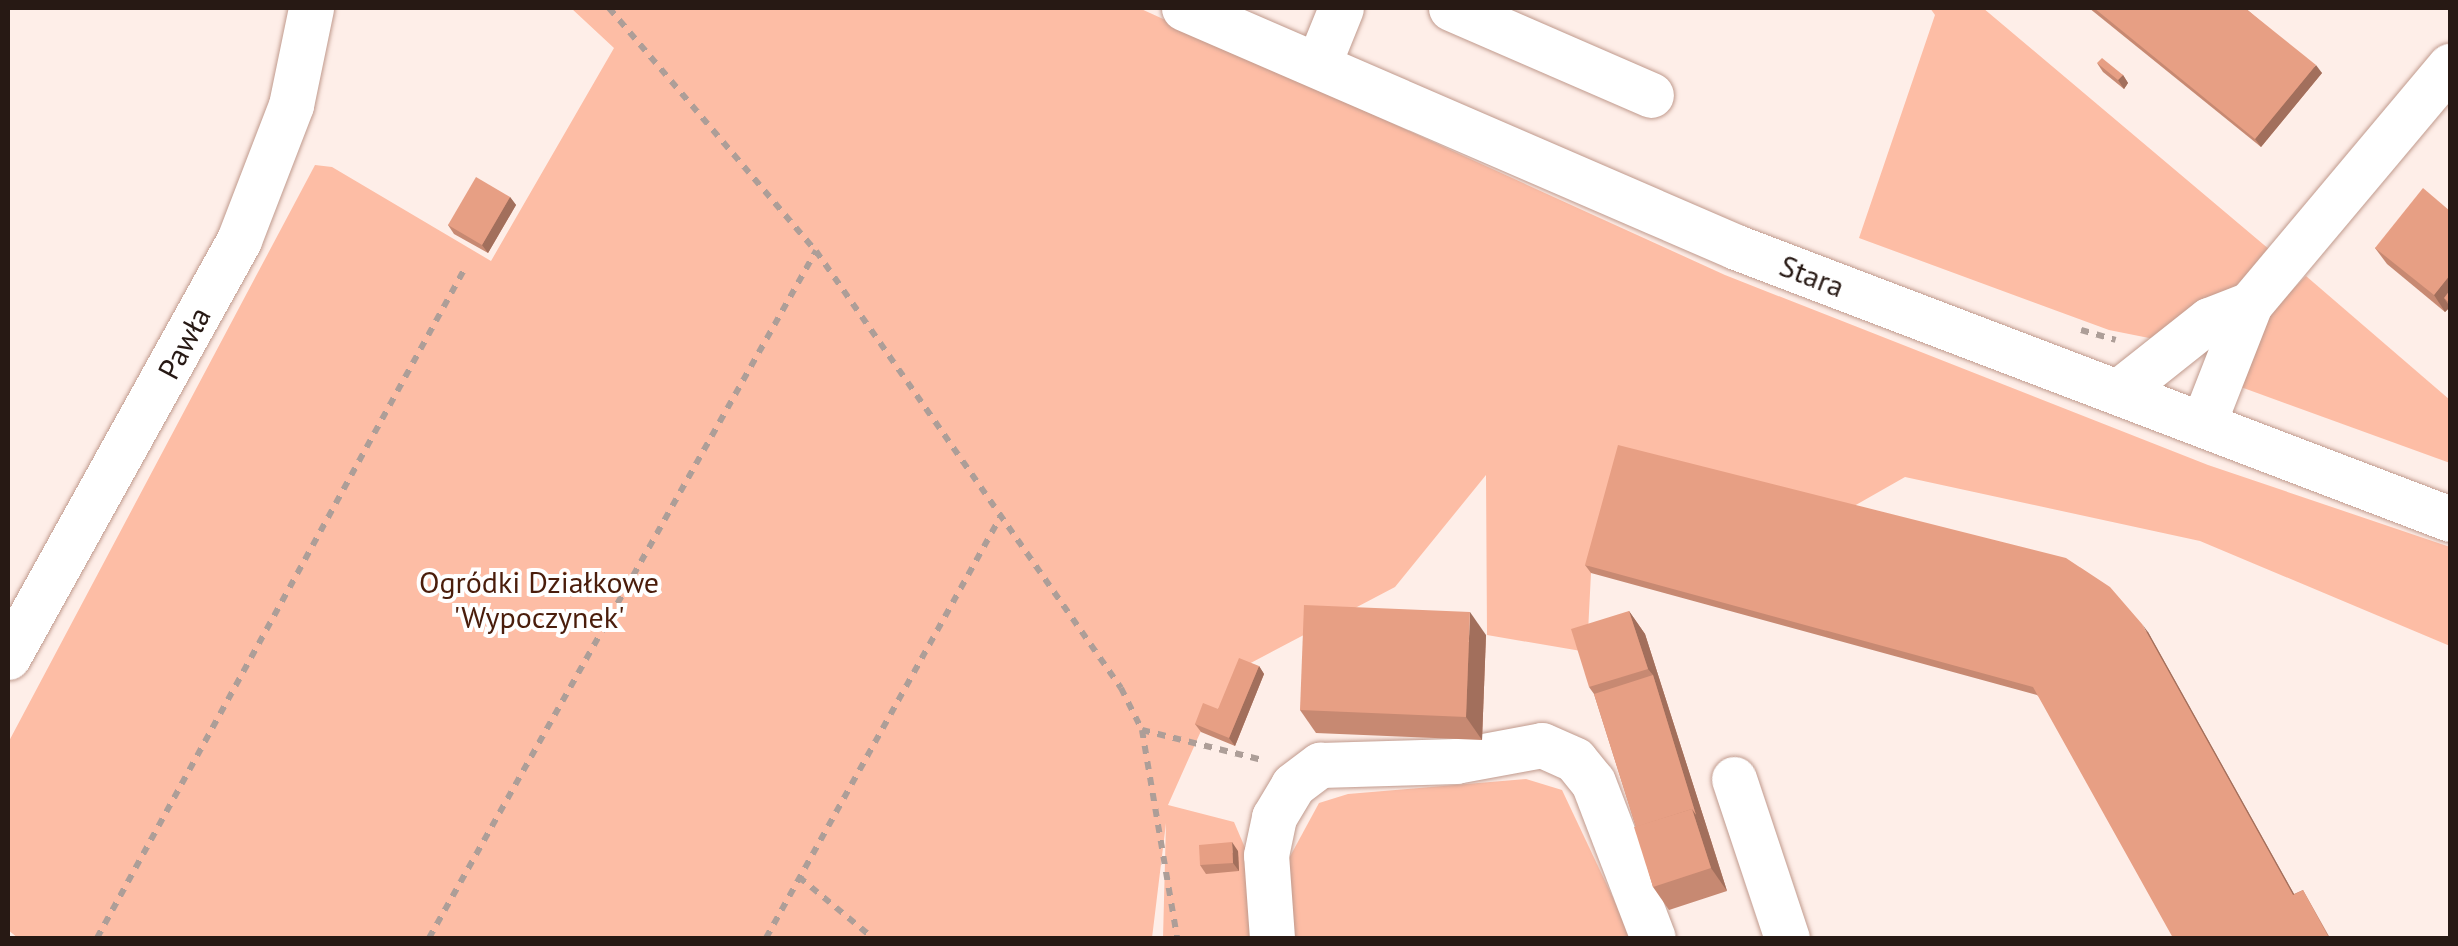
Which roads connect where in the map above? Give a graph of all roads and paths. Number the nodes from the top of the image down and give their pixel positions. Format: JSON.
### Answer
{"nodes":[{"id":1,"x":311,"y":8,"type":"edge"},
{"id":2,"x":609,"y":8,"type":"edge"},
{"id":3,"x":1184,"y":8,"type":"edge"},
{"id":4,"x":1341,"y":8,"type":"edge"},
{"id":5,"x":1450,"y":8,"type":"edge"},
{"id":6,"x":1318,"y":66,"type":"junction"},
{"id":7,"x":2450,"y":66,"type":"edge"},
{"id":8,"x":1651,"y":95,"type":"dead end"},
{"id":9,"x":816,"y":251,"type":"junction"},
{"id":10,"x":464,"y":270,"type":"dead end"},
{"id":11,"x":2250,"y":304,"type":"junction"},
{"id":12,"x":2118,"y":392,"type":"junction"},
{"id":13,"x":2203,"y":424,"type":"junction"},
{"id":14,"x":1000,"y":518,"type":"junction"},
{"id":15,"x":2450,"y":518,"type":"edge"},
{"id":16,"x":8,"y":658,"type":"edge"},
{"id":17,"x":1142,"y":730,"type":"junction"},
{"id":18,"x":1320,"y":765,"type":"junction"},
{"id":19,"x":1734,"y":780,"type":"dead end"},
{"id":20,"x":799,"y":877,"type":"junction"},
{"id":21,"x":97,"y":938,"type":"edge"},
{"id":22,"x":429,"y":938,"type":"edge"},
{"id":23,"x":766,"y":938,"type":"edge"},
{"id":24,"x":873,"y":938,"type":"edge"},
{"id":25,"x":1178,"y":938,"type":"edge"},
{"id":26,"x":1272,"y":938,"type":"edge"},
{"id":27,"x":1653,"y":938,"type":"edge"},
{"id":28,"x":1788,"y":938,"type":"edge"}],
"edges":[{"from":1,"to":16,"type":"street","name":"Pawła"},
{"from":2,"to":9,"type":"path"},
{"from":3,"to":6,"type":"street","name":"Stara"},
{"from":4,"to":6,"type":"street"},
{"from":5,"to":8,"type":"street"},
{"from":6,"to":12,"type":"street","name":"Stara"},
{"from":7,"to":11,"type":"street"},
{"from":9,"to":14,"type":"path"},
{"from":9,"to":22,"type":"path"},
{"from":10,"to":21,"type":"path"},
{"from":11,"to":12,"type":"street"},
{"from":11,"to":13,"type":"street"},
{"from":12,"to":13,"type":"street","name":"Stara"},
{"from":13,"to":15,"type":"street","name":"Stara"},
{"from":14,"to":17,"type":"path"},
{"from":14,"to":20,"type":"path"},
{"from":17,"to":18,"type":"path"},
{"from":17,"to":25,"type":"path"},
{"from":18,"to":26,"type":"street"},
{"from":18,"to":27,"type":"street"},
{"from":19,"to":28,"type":"street"},
{"from":20,"to":23,"type":"path"},
{"from":20,"to":24,"type":"path"}]}
